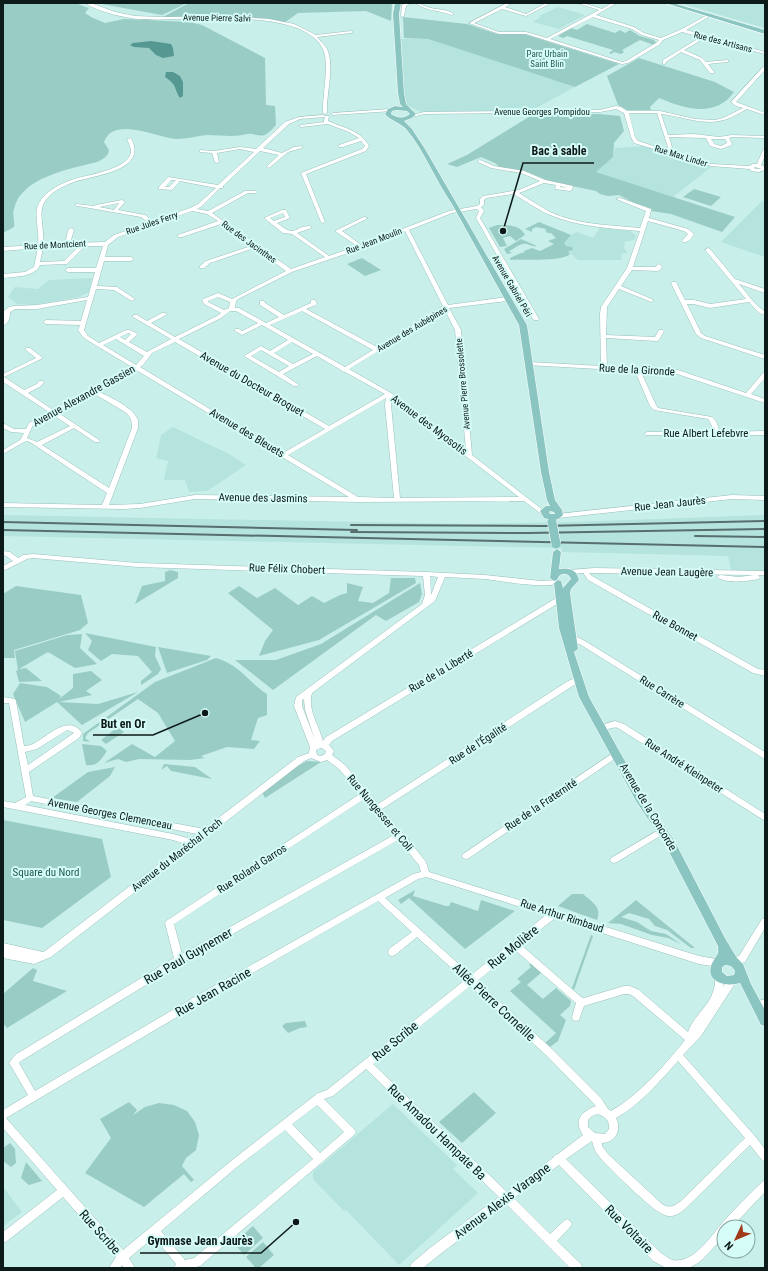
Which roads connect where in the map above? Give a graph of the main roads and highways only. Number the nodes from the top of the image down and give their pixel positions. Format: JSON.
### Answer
{"nodes":[{"id":1,"x":398,"y":3,"type":"edge"},
{"id":2,"x":668,"y":3,"type":"edge"},
{"id":3,"x":765,"y":31,"type":"edge"},
{"id":4,"x":401,"y":97,"type":"junction"},
{"id":5,"x":391,"y":111,"type":"junction"},
{"id":6,"x":410,"y":113,"type":"junction"},
{"id":7,"x":397,"y":119,"type":"junction"},
{"id":8,"x":410,"y":129,"type":"junction"},
{"id":9,"x":557,"y":548,"type":"junction"},
{"id":10,"x":568,"y":572,"type":"junction"},
{"id":11,"x":556,"y":579,"type":"junction"},
{"id":12,"x":574,"y":582,"type":"junction"},
{"id":13,"x":576,"y":675,"type":"junction"},
{"id":14,"x":722,"y":943,"type":"junction"},
{"id":15,"x":736,"y":965,"type":"junction"},
{"id":16,"x":718,"y":969,"type":"junction"},
{"id":17,"x":731,"y":982,"type":"junction"},
{"id":18,"x":750,"y":994,"type":"junction"},
{"id":19,"x":761,"y":1005,"type":"edge"},
{"id":20,"x":765,"y":1021,"type":"edge"}],
"edges":[{"from":1,"to":4,"type":"main road"},
{"from":2,"to":3,"type":"main road"},
{"from":4,"to":5,"type":"main road"},
{"from":4,"to":6,"type":"main road"},
{"from":5,"to":6,"type":"main road"},
{"from":5,"to":7,"type":"main road"},
{"from":6,"to":7,"type":"main road"},
{"from":6,"to":8,"type":"main road"},
{"from":7,"to":8,"type":"main road","name":"Avenue Gabriel Péri"},
{"from":8,"to":9,"type":"main road","name":"Avenue Gabriel Péri","bridge":true},
{"from":9,"to":10,"type":"main road"},
{"from":9,"to":11,"type":"main road","name":"Avenue de la Concorde"},
{"from":10,"to":11,"type":"main road"},
{"from":10,"to":12,"type":"main road"},
{"from":11,"to":12,"type":"main road"},
{"from":11,"to":13,"type":"main road","name":"Avenue de la Concorde"},
{"from":12,"to":13,"type":"main road","name":"Avenue de la Concorde"},
{"from":13,"to":14,"type":"main road","name":"Avenue de la Concorde"},
{"from":14,"to":15,"type":"main road","name":"Avenue de la Concorde"},
{"from":14,"to":16,"type":"main road"},
{"from":15,"to":16,"type":"main road"},
{"from":15,"to":17,"type":"main road"},
{"from":15,"to":18,"type":"main road","name":"Avenue de la Concorde"},
{"from":16,"to":17,"type":"main road"},
{"from":17,"to":18,"type":"main road"},
{"from":18,"to":19,"type":"main road","name":"Avenue de la Concorde"},
{"from":19,"to":20,"type":"main road","name":"Avenue de la Concorde"}]}
